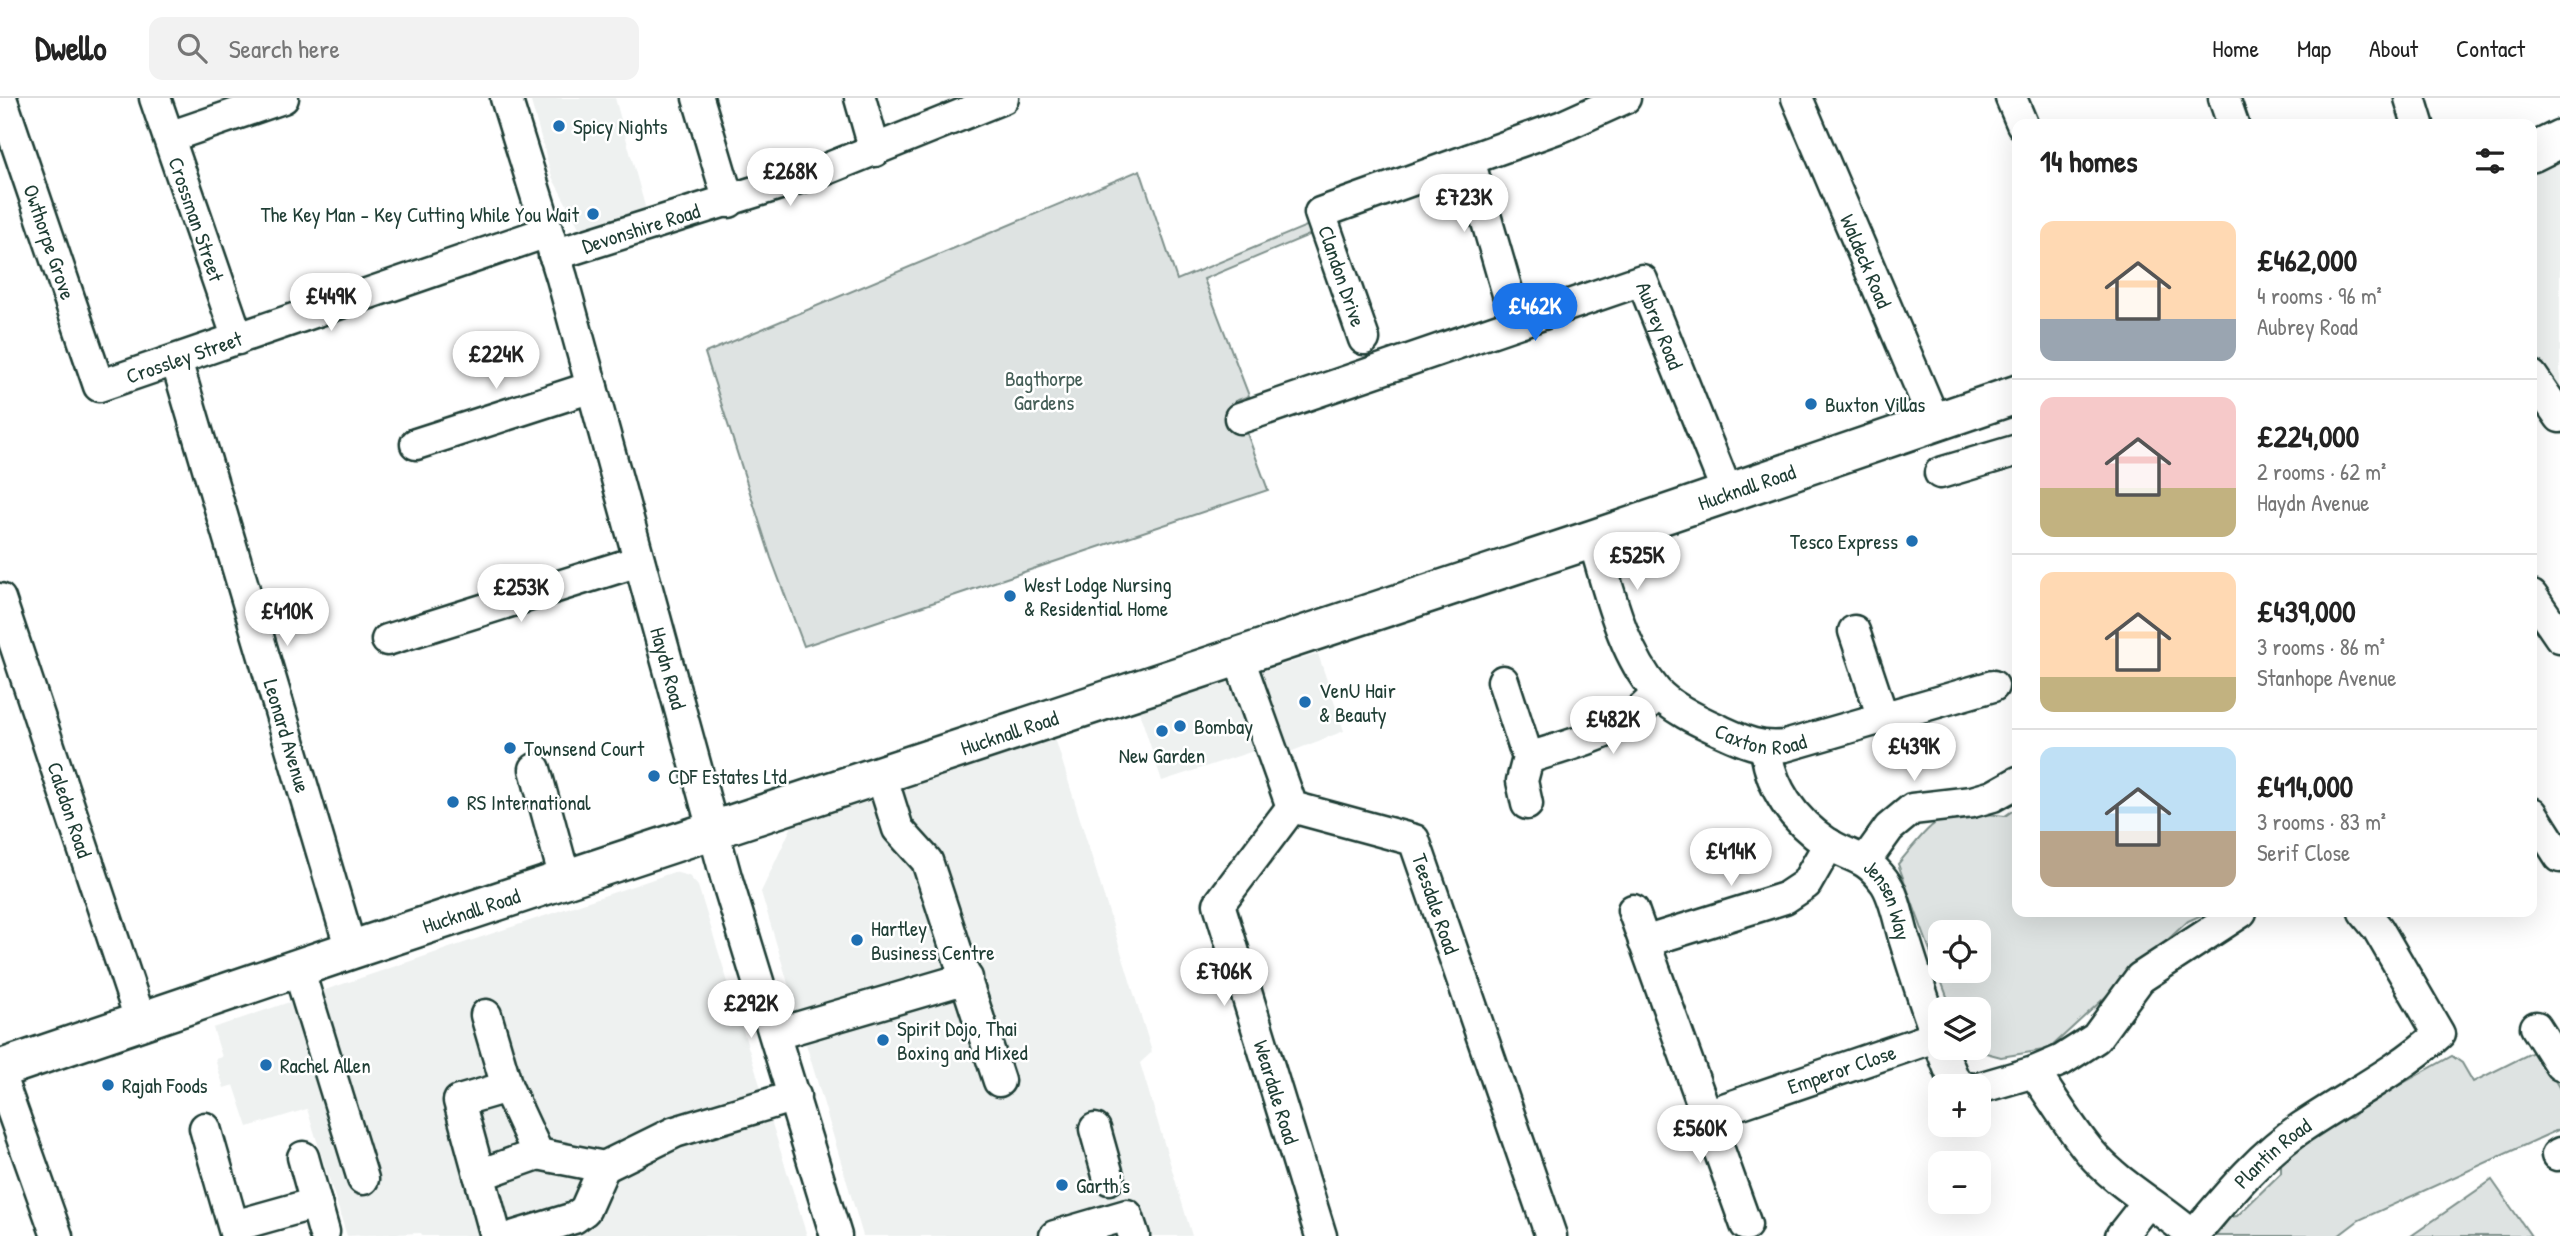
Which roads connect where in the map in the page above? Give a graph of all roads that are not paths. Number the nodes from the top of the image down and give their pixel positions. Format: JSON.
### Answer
{"nodes":[{"id":1,"x":1,"y":98,"type":"edge"},
{"id":2,"x":155,"y":98,"type":"edge"},
{"id":3,"x":284,"y":98,"type":"edge"},
{"id":4,"x":506,"y":98,"type":"edge"},
{"id":5,"x":698,"y":98,"type":"edge"},
{"id":6,"x":860,"y":98,"type":"edge"},
{"id":7,"x":1003,"y":98,"type":"edge"},
{"id":8,"x":1625,"y":98,"type":"edge"},
{"id":9,"x":1797,"y":98,"type":"edge"},
{"id":10,"x":2011,"y":98,"type":"edge"},
{"id":11,"x":2224,"y":98,"type":"edge"},
{"id":12,"x":2410,"y":98,"type":"edge"},
{"id":13,"x":2020,"y":119,"type":"edge"},
{"id":14,"x":2231,"y":119,"type":"edge"},
{"id":15,"x":2416,"y":119,"type":"edge"},
{"id":16,"x":169,"y":137,"type":"junction"},
{"id":17,"x":2560,"y":139,"type":"edge"},
{"id":18,"x":2537,"y":150,"type":"edge"},
{"id":19,"x":875,"y":151,"type":"junction"},
{"id":20,"x":1469,"y":160,"type":"junction"},
{"id":21,"x":729,"y":202,"type":"junction"},
{"id":22,"x":550,"y":244,"type":"junction"},
{"id":23,"x":1508,"y":294,"type":"dead end"},
{"id":24,"x":238,"y":338,"type":"junction"},
{"id":25,"x":1364,"y":339,"type":"dead end"},
{"id":26,"x":176,"y":360,"type":"junction"},
{"id":27,"x":2537,"y":383,"type":"edge"},
{"id":28,"x":99,"y":386,"type":"joint"},
{"id":29,"x":592,"y":387,"type":"junction"},
{"id":30,"x":2012,"y":396,"type":"edge"},
{"id":31,"x":2560,"y":417,"type":"edge"},
{"id":32,"x":1240,"y":418,"type":"dead end"},
{"id":33,"x":1935,"y":422,"type":"junction"},
{"id":34,"x":416,"y":444,"type":"dead end"},
{"id":35,"x":2012,"y":452,"type":"edge"},
{"id":36,"x":1940,"y":473,"type":"dead end"},
{"id":37,"x":1727,"y":492,"type":"junction"},
{"id":38,"x":1593,"y":539,"type":"junction"},
{"id":39,"x":639,"y":561,"type":"junction"},
{"id":40,"x":2540,"y":598,"type":"edge"},
{"id":41,"x":0,"y":599,"type":"edge"},
{"id":42,"x":1854,"y":631,"type":"dead end"},
{"id":43,"x":2560,"y":637,"type":"edge"},
{"id":44,"x":387,"y":639,"type":"dead end"},
{"id":45,"x":1238,"y":656,"type":"junction"},
{"id":46,"x":1503,"y":681,"type":"dead end"},
{"id":47,"x":1993,"y":686,"type":"dead end"},
{"id":48,"x":1657,"y":693,"type":"junction"},
{"id":49,"x":1883,"y":718,"type":"junction"},
{"id":50,"x":1766,"y":748,"type":"junction"},
{"id":51,"x":1528,"y":758,"type":"junction"},
{"id":52,"x":535,"y":769,"type":"dead end"},
{"id":53,"x":881,"y":775,"type":"junction"},
{"id":54,"x":2012,"y":785,"type":"edge"},
{"id":55,"x":1527,"y":804,"type":"dead end"},
{"id":56,"x":1292,"y":807,"type":"junction"},
{"id":57,"x":2537,"y":821,"type":"edge"},
{"id":58,"x":713,"y":830,"type":"junction"},
{"id":59,"x":1829,"y":844,"type":"junction"},
{"id":60,"x":2560,"y":857,"type":"edge"},
{"id":61,"x":1866,"y":860,"type":"junction"},
{"id":62,"x":565,"y":879,"type":"junction"},
{"id":63,"x":1633,"y":910,"type":"dead end"},
{"id":64,"x":2233,"y":917,"type":"edge"},
{"id":65,"x":2368,"y":917,"type":"edge"},
{"id":66,"x":1644,"y":942,"type":"junction"},
{"id":67,"x":351,"y":950,"type":"junction"},
{"id":68,"x":298,"y":968,"type":"junction"},
{"id":69,"x":967,"y":978,"type":"junction"},
{"id":70,"x":485,"y":1015,"type":"dead end"},
{"id":71,"x":1928,"y":1015,"type":"edge"},
{"id":72,"x":141,"y":1022,"type":"junction"},
{"id":73,"x":2536,"y":1027,"type":"dead end"},
{"id":74,"x":776,"y":1034,"type":"junction"},
{"id":75,"x":1928,"y":1039,"type":"edge"},
{"id":76,"x":2560,"y":1065,"type":"edge"},
{"id":77,"x":0,"y":1069,"type":"edge"},
{"id":78,"x":2034,"y":1072,"type":"junction"},
{"id":79,"x":0,"y":1076,"type":"edge"},
{"id":80,"x":999,"y":1081,"type":"dead end"},
{"id":81,"x":1991,"y":1085,"type":"edge"},
{"id":82,"x":507,"y":1087,"type":"junction"},
{"id":83,"x":795,"y":1096,"type":"junction"},
{"id":84,"x":1704,"y":1102,"type":"junction"},
{"id":85,"x":205,"y":1128,"type":"dead end"},
{"id":86,"x":1096,"y":1129,"type":"dead end"},
{"id":87,"x":538,"y":1154,"type":"junction"},
{"id":88,"x":303,"y":1157,"type":"dead end"},
{"id":89,"x":604,"y":1167,"type":"junction"},
{"id":90,"x":479,"y":1175,"type":"junction"},
{"id":91,"x":363,"y":1179,"type":"dead end"},
{"id":92,"x":316,"y":1203,"type":"junction"},
{"id":93,"x":2147,"y":1203,"type":"junction"},
{"id":94,"x":1746,"y":1224,"type":"dead end"},
{"id":95,"x":1130,"y":1225,"type":"edge"},
{"id":96,"x":235,"y":1231,"type":"edge"},
{"id":97,"x":324,"y":1232,"type":"dead end"},
{"id":98,"x":57,"y":1236,"type":"edge"},
{"id":99,"x":496,"y":1236,"type":"edge"},
{"id":100,"x":515,"y":1236,"type":"edge"},
{"id":101,"x":836,"y":1236,"type":"edge"},
{"id":102,"x":1055,"y":1236,"type":"edge"},
{"id":103,"x":1321,"y":1236,"type":"edge"},
{"id":104,"x":1550,"y":1236,"type":"edge"},
{"id":105,"x":2121,"y":1236,"type":"edge"}],
"edges":[{"from":1,"to":28,"type":"street","name":"Owthorpe Grove"},
{"from":2,"to":16,"type":"street","name":"Crossman Street"},
{"from":3,"to":16,"type":"street"},
{"from":4,"to":22,"type":"street","name":"Haydn Road"},
{"from":5,"to":21,"type":"street"},
{"from":6,"to":19,"type":"street"},
{"from":7,"to":19,"type":"street","name":"Devonshire Road"},
{"from":8,"to":20,"type":"street"},
{"from":9,"to":33,"type":"street","name":"Waldeck Road"},
{"from":10,"to":13,"type":"street"},
{"from":11,"to":14,"type":"street"},
{"from":12,"to":15,"type":"street"},
{"from":16,"to":24,"type":"street","name":"Crossman Street"},
{"from":17,"to":18,"type":"main road"},
{"from":19,"to":21,"type":"street","name":"Devonshire Road"},
{"from":20,"to":23,"type":"street"},
{"from":20,"to":25,"type":"street","name":"Clandon Drive"},
{"from":21,"to":22,"type":"street","name":"Devonshire Road"},
{"from":22,"to":24,"type":"street","name":"Crossley Street"},
{"from":22,"to":29,"type":"street","name":"Haydn Road"},
{"from":24,"to":26,"type":"street","name":"Crossley Street"},
{"from":26,"to":28,"type":"street","name":"Crossley Street"},
{"from":26,"to":67,"type":"street","name":"Leonard Avenue"},
{"from":27,"to":31,"type":"street"},
{"from":29,"to":34,"type":"street"},
{"from":29,"to":39,"type":"street","name":"Haydn Road"},
{"from":30,"to":33,"type":"main road","name":"Hucknall Road"},
{"from":32,"to":37,"type":"street","name":"Aubrey Road"},
{"from":33,"to":37,"type":"main road","name":"Hucknall Road"},
{"from":35,"to":36,"type":"street"},
{"from":37,"to":38,"type":"main road","name":"Hucknall Road"},
{"from":38,"to":45,"type":"main road","name":"Hucknall Road"},
{"from":38,"to":48,"type":"street","name":"Caxton Road"},
{"from":39,"to":44,"type":"street"},
{"from":39,"to":58,"type":"street","name":"Haydn Road"},
{"from":40,"to":43,"type":"street"},
{"from":41,"to":72,"type":"street","name":"Caledon Road"},
{"from":42,"to":49,"type":"street"},
{"from":45,"to":53,"type":"main road","name":"Hucknall Road"},
{"from":45,"to":56,"type":"street"},
{"from":46,"to":51,"type":"street"},
{"from":47,"to":49,"type":"street","name":"Caxton Road"},
{"from":48,"to":50,"type":"street","name":"Caxton Road"},
{"from":48,"to":51,"type":"street"},
{"from":49,"to":50,"type":"street","name":"Caxton Road"},
{"from":50,"to":59,"type":"street","name":"Jensen Way"},
{"from":51,"to":55,"type":"street"},
{"from":52,"to":62,"type":"street"},
{"from":53,"to":58,"type":"main road","name":"Hucknall Road"},
{"from":53,"to":69,"type":"street"},
{"from":54,"to":61,"type":"street"},
{"from":56,"to":103,"type":"street","name":"Weardale Road"},
{"from":56,"to":104,"type":"street","name":"Teesdale Road"},
{"from":57,"to":60,"type":"street"},
{"from":58,"to":62,"type":"main road","name":"Hucknall Road"},
{"from":58,"to":74,"type":"street","name":"Haydn Road"},
{"from":59,"to":61,"type":"street","name":"Jensen Way"},
{"from":59,"to":66,"type":"street"},
{"from":61,"to":71,"type":"street","name":"Jensen Way"},
{"from":62,"to":67,"type":"main road","name":"Hucknall Road"},
{"from":63,"to":66,"type":"street"},
{"from":64,"to":78,"type":"street"},
{"from":65,"to":93,"type":"street","name":"Plantin Road"},
{"from":66,"to":84,"type":"street"},
{"from":67,"to":68,"type":"main road","name":"Hucknall Road"},
{"from":68,"to":72,"type":"main road","name":"Hucknall Road"},
{"from":68,"to":91,"type":"street"},
{"from":69,"to":74,"type":"street"},
{"from":69,"to":80,"type":"street"},
{"from":70,"to":82,"type":"street"},
{"from":72,"to":77,"type":"main road","name":"Hucknall Road"},
{"from":73,"to":76,"type":"street"},
{"from":74,"to":83,"type":"street","name":"Haydn Road"},
{"from":75,"to":84,"type":"street","name":"Emperor Close"},
{"from":78,"to":81,"type":"street"},
{"from":78,"to":93,"type":"street","name":"Plantin Road"},
{"from":79,"to":98,"type":"street"},
{"from":82,"to":87,"type":"street"},
{"from":82,"to":90,"type":"street"},
{"from":83,"to":89,"type":"street"},
{"from":83,"to":101,"type":"street","name":"Haydn Road"},
{"from":84,"to":94,"type":"street"},
{"from":85,"to":96,"type":"street"},
{"from":86,"to":95,"type":"street"},
{"from":87,"to":89,"type":"street"},
{"from":87,"to":90,"type":"street"},
{"from":88,"to":92,"type":"street"},
{"from":89,"to":100,"type":"street"},
{"from":90,"to":99,"type":"street"},
{"from":92,"to":96,"type":"street"},
{"from":92,"to":97,"type":"street"},
{"from":93,"to":105,"type":"street"},
{"from":95,"to":102,"type":"street"}]}
